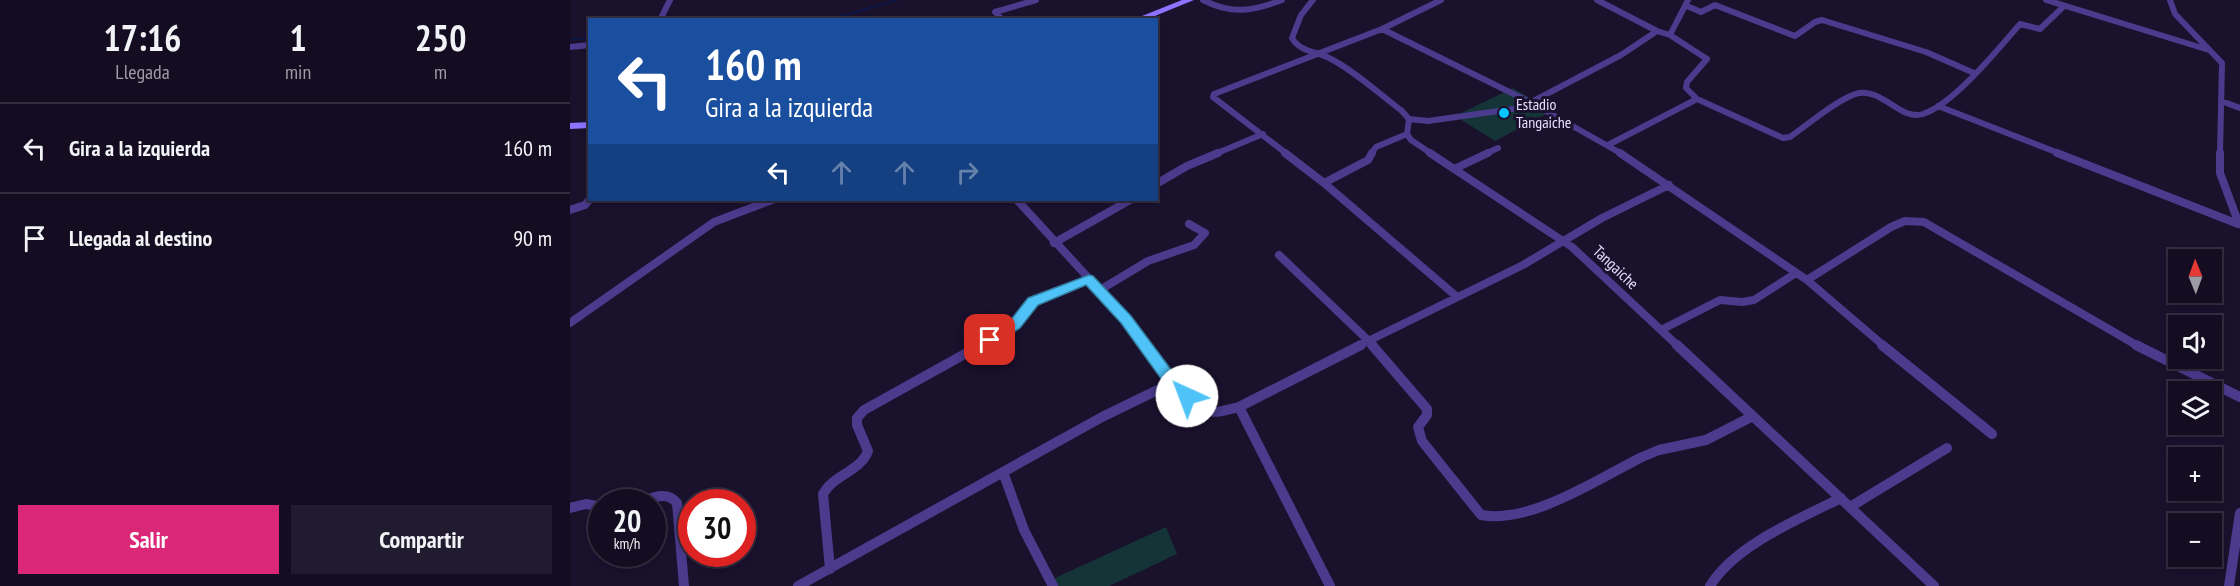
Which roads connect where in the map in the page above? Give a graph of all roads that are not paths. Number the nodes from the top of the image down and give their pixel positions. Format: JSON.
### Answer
{"nodes":[{"id":1,"x":670,"y":0,"type":"edge"},
{"id":2,"x":1036,"y":0,"type":"edge"},
{"id":3,"x":1190,"y":0,"type":"edge"},
{"id":4,"x":1203,"y":0,"type":"edge"},
{"id":5,"x":1282,"y":0,"type":"edge"},
{"id":6,"x":1313,"y":0,"type":"edge"},
{"id":7,"x":1441,"y":0,"type":"edge"},
{"id":8,"x":1597,"y":0,"type":"edge"},
{"id":9,"x":2046,"y":0,"type":"edge"},
{"id":10,"x":2170,"y":0,"type":"edge"},
{"id":11,"x":1687,"y":3,"type":"edge"},
{"id":12,"x":2064,"y":6,"type":"junction"},
{"id":13,"x":661,"y":18,"type":"edge"},
{"id":14,"x":1001,"y":18,"type":"edge"},
{"id":15,"x":1141,"y":18,"type":"edge"},
{"id":16,"x":1382,"y":28,"type":"junction"},
{"id":17,"x":1657,"y":31,"type":"junction"},
{"id":18,"x":1670,"y":35,"type":"junction"},
{"id":19,"x":588,"y":45,"type":"edge"},
{"id":20,"x":570,"y":48,"type":"edge"},
{"id":21,"x":2209,"y":50,"type":"junction"},
{"id":22,"x":1322,"y":54,"type":"junction"},
{"id":23,"x":1974,"y":73,"type":"junction"},
{"id":24,"x":1697,"y":99,"type":"junction"},
{"id":25,"x":2221,"y":101,"type":"junction"},
{"id":26,"x":1532,"y":103,"type":"junction"},
{"id":27,"x":1938,"y":106,"type":"junction"},
{"id":28,"x":2240,"y":108,"type":"edge"},
{"id":29,"x":1409,"y":119,"type":"junction"},
{"id":30,"x":588,"y":125,"type":"edge"},
{"id":31,"x":570,"y":126,"type":"edge"},
{"id":32,"x":1263,"y":134,"type":"junction"},
{"id":33,"x":1407,"y":134,"type":"junction"},
{"id":34,"x":1608,"y":145,"type":"junction"},
{"id":35,"x":1498,"y":148,"type":"dead end"},
{"id":36,"x":1454,"y":169,"type":"junction"},
{"id":37,"x":1158,"y":183,"type":"edge"},
{"id":38,"x":1324,"y":183,"type":"junction"},
{"id":39,"x":1669,"y":185,"type":"junction"},
{"id":40,"x":588,"y":201,"type":"edge"},
{"id":41,"x":769,"y":201,"type":"edge"},
{"id":42,"x":1018,"y":201,"type":"edge"},
{"id":43,"x":1128,"y":201,"type":"edge"},
{"id":44,"x":570,"y":210,"type":"edge"},
{"id":45,"x":1189,"y":224,"type":"dead end"},
{"id":46,"x":2239,"y":225,"type":"edge"},
{"id":47,"x":1561,"y":241,"type":"junction"},
{"id":48,"x":1054,"y":243,"type":"junction"},
{"id":49,"x":1280,"y":255,"type":"dead end"},
{"id":50,"x":1796,"y":273,"type":"junction"},
{"id":51,"x":1089,"y":279,"type":"junction"},
{"id":52,"x":1807,"y":280,"type":"junction"},
{"id":53,"x":1100,"y":290,"type":"junction"},
{"id":54,"x":1456,"y":297,"type":"junction"},
{"id":55,"x":570,"y":323,"type":"edge"},
{"id":56,"x":1661,"y":330,"type":"junction"},
{"id":57,"x":1369,"y":341,"type":"junction"},
{"id":58,"x":1172,"y":383,"type":"junction"},
{"id":59,"x":2240,"y":397,"type":"edge"},
{"id":60,"x":1239,"y":407,"type":"junction"},
{"id":61,"x":1753,"y":416,"type":"junction"},
{"id":62,"x":1992,"y":434,"type":"dead end"},
{"id":63,"x":1947,"y":448,"type":"dead end"},
{"id":64,"x":1003,"y":472,"type":"junction"},
{"id":65,"x":666,"y":495,"type":"edge"},
{"id":66,"x":1841,"y":498,"type":"junction"},
{"id":67,"x":588,"y":504,"type":"edge"},
{"id":68,"x":1850,"y":507,"type":"junction"},
{"id":69,"x":570,"y":508,"type":"edge"},
{"id":70,"x":2240,"y":513,"type":"edge"},
{"id":71,"x":2238,"y":538,"type":"edge"},
{"id":72,"x":830,"y":569,"type":"junction"},
{"id":73,"x":684,"y":586,"type":"edge"},
{"id":74,"x":798,"y":586,"type":"edge"},
{"id":75,"x":1053,"y":586,"type":"edge"},
{"id":76,"x":1330,"y":586,"type":"edge"},
{"id":77,"x":1710,"y":586,"type":"edge"},
{"id":78,"x":1934,"y":586,"type":"edge"},
{"id":79,"x":2229,"y":586,"type":"edge"}],
"edges":[{"from":1,"to":13,"type":"street"},
{"from":2,"to":14,"type":"street"},
{"from":3,"to":15,"type":"main road"},
{"from":4,"to":5,"type":"street"},
{"from":6,"to":22,"type":"street"},
{"from":7,"to":16,"type":"street"},
{"from":8,"to":17,"type":"street"},
{"from":9,"to":12,"type":"street"},
{"from":10,"to":21,"type":"street"},
{"from":11,"to":18,"type":"street"},
{"from":11,"to":23,"type":"street"},
{"from":12,"to":21,"type":"street"},
{"from":12,"to":23,"type":"street"},
{"from":16,"to":22,"type":"street"},
{"from":16,"to":26,"type":"street"},
{"from":17,"to":18,"type":"street"},
{"from":17,"to":26,"type":"street"},
{"from":18,"to":24,"type":"street"},
{"from":19,"to":20,"type":"street"},
{"from":21,"to":25,"type":"street"},
{"from":22,"to":29,"type":"street"},
{"from":22,"to":32,"type":"street"},
{"from":23,"to":27,"type":"street"},
{"from":24,"to":27,"type":"street"},
{"from":24,"to":34,"type":"street"},
{"from":25,"to":28,"type":"street"},
{"from":25,"to":46,"type":"street"},
{"from":26,"to":29,"type":"street"},
{"from":26,"to":34,"type":"street"},
{"from":27,"to":46,"type":"street"},
{"from":29,"to":33,"type":"street"},
{"from":30,"to":31,"type":"main road"},
{"from":32,"to":37,"type":"street"},
{"from":32,"to":38,"type":"street"},
{"from":33,"to":36,"type":"street","name":"Tangaiche"},
{"from":33,"to":38,"type":"street"},
{"from":34,"to":39,"type":"street"},
{"from":35,"to":36,"type":"street"},
{"from":36,"to":47,"type":"street","name":"Tangaiche"},
{"from":38,"to":54,"type":"street"},
{"from":39,"to":47,"type":"street"},
{"from":39,"to":50,"type":"street"},
{"from":40,"to":44,"type":"street"},
{"from":41,"to":55,"type":"street"},
{"from":42,"to":48,"type":"street"},
{"from":43,"to":48,"type":"street"},
{"from":45,"to":53,"type":"street"},
{"from":47,"to":54,"type":"street"},
{"from":47,"to":56,"type":"street","name":"Tangaiche"},
{"from":48,"to":51,"type":"street"},
{"from":49,"to":57,"type":"street"},
{"from":50,"to":52,"type":"street"},
{"from":50,"to":56,"type":"street"},
{"from":51,"to":53,"type":"street"},
{"from":51,"to":72,"type":"street"},
{"from":52,"to":59,"type":"street"},
{"from":52,"to":62,"type":"street"},
{"from":53,"to":58,"type":"street"},
{"from":54,"to":57,"type":"street"},
{"from":56,"to":61,"type":"street","name":"Tangaiche"},
{"from":57,"to":60,"type":"street"},
{"from":57,"to":61,"type":"street"},
{"from":58,"to":60,"type":"street"},
{"from":58,"to":64,"type":"street"},
{"from":60,"to":76,"type":"street"},
{"from":61,"to":66,"type":"street","name":"Tangaiche"},
{"from":63,"to":68,"type":"street"},
{"from":64,"to":72,"type":"street"},
{"from":64,"to":75,"type":"street"},
{"from":65,"to":73,"type":"street"},
{"from":66,"to":68,"type":"street","name":"Tangaiche"},
{"from":66,"to":77,"type":"street"},
{"from":67,"to":69,"type":"street"},
{"from":68,"to":78,"type":"street","name":"Tangaiche"},
{"from":70,"to":71,"type":"street"},
{"from":71,"to":79,"type":"street"},
{"from":72,"to":74,"type":"street"}]}
